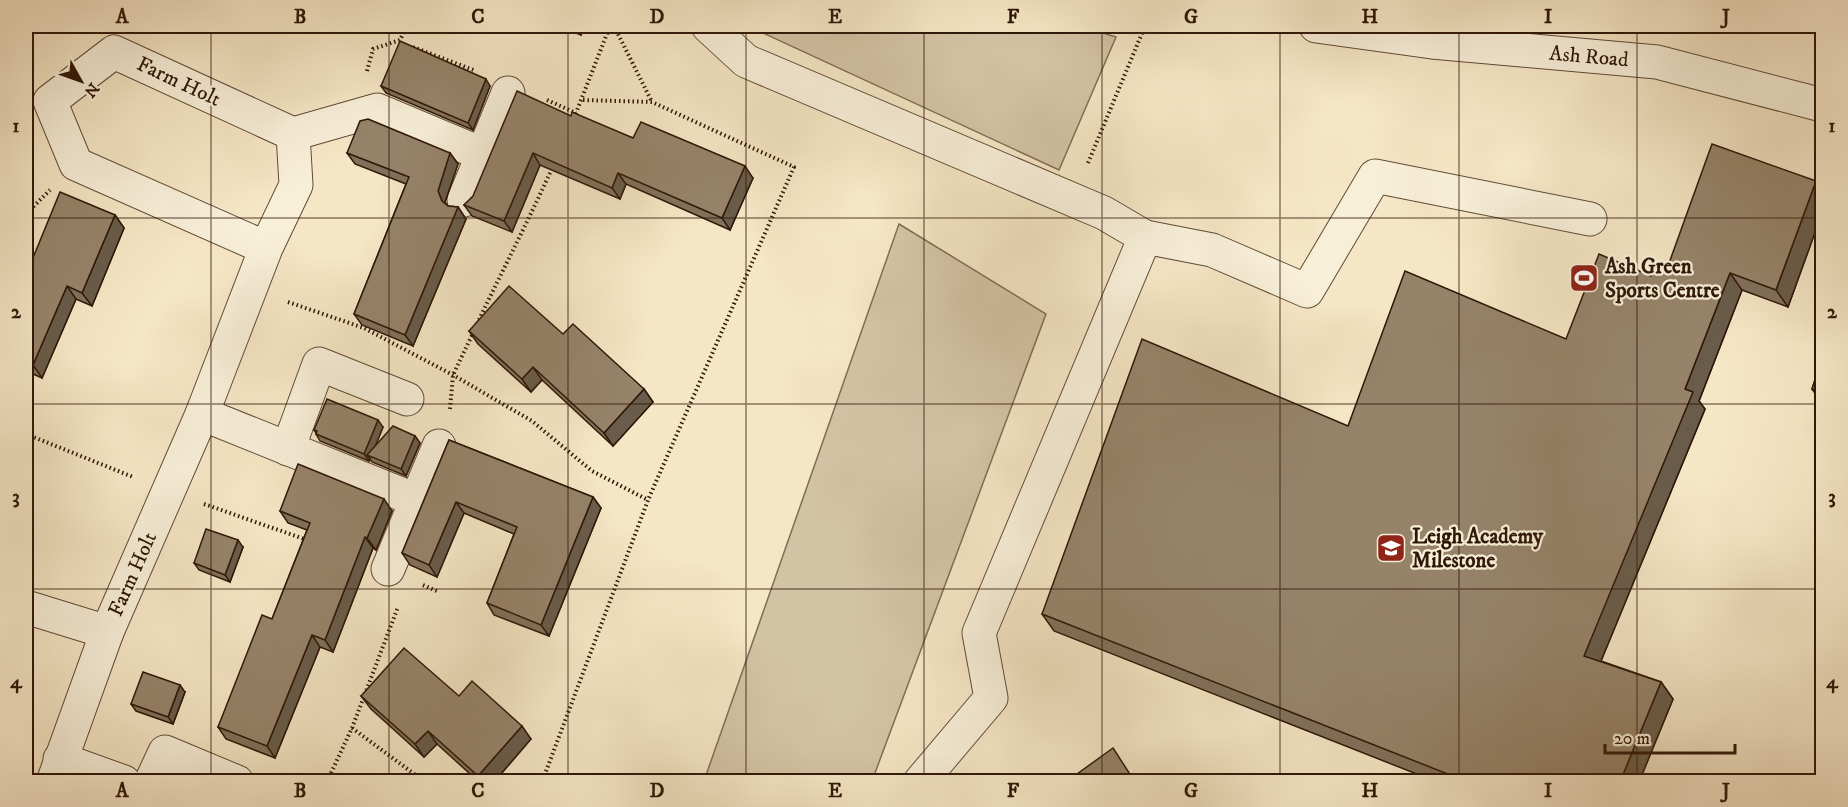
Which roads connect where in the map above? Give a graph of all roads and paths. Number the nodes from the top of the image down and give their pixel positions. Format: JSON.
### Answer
{"nodes":[{"id":1,"x":407,"y":26,"type":"edge"},
{"id":2,"x":612,"y":26,"type":"edge"},
{"id":3,"x":708,"y":26,"type":"edge"},
{"id":4,"x":1145,"y":26,"type":"edge"},
{"id":5,"x":1316,"y":26,"type":"edge"},
{"id":6,"x":508,"y":93,"type":"dead end"},
{"id":7,"x":583,"y":100,"type":"junction"},
{"id":8,"x":652,"y":102,"type":"junction"},
{"id":9,"x":1822,"y":105,"type":"edge"},
{"id":10,"x":356,"y":116,"type":"junction"},
{"id":11,"x":572,"y":124,"type":"edge"},
{"id":12,"x":293,"y":134,"type":"junction"},
{"id":13,"x":482,"y":154,"type":"junction"},
{"id":14,"x":558,"y":155,"type":"edge"},
{"id":15,"x":464,"y":200,"type":"dead end"},
{"id":16,"x":1073,"y":201,"type":"junction"},
{"id":17,"x":1590,"y":219,"type":"dead end"},
{"id":18,"x":1145,"y":237,"type":"junction"},
{"id":19,"x":266,"y":249,"type":"junction"},
{"id":20,"x":251,"y":288,"type":"junction"},
{"id":21,"x":453,"y":375,"type":"junction"},
{"id":22,"x":407,"y":399,"type":"dead end"},
{"id":23,"x":202,"y":414,"type":"junction"},
{"id":24,"x":26,"y":434,"type":"edge"},
{"id":25,"x":439,"y":446,"type":"dead end"},
{"id":26,"x":288,"y":449,"type":"junction"},
{"id":27,"x":168,"y":491,"type":"junction"},
{"id":28,"x":416,"y":500,"type":"junction"},
{"id":29,"x":648,"y":500,"type":"junction"},
{"id":30,"x":311,"y":542,"type":"edge"},
{"id":31,"x":398,"y":574,"type":"junction"},
{"id":32,"x":439,"y":592,"type":"dead end"},
{"id":33,"x":26,"y":607,"type":"edge"},
{"id":34,"x":107,"y":632,"type":"junction"},
{"id":35,"x":352,"y":728,"type":"junction"},
{"id":36,"x":56,"y":770,"type":"edge"},
{"id":37,"x":124,"y":782,"type":"edge"},
{"id":38,"x":152,"y":782,"type":"edge"},
{"id":39,"x":237,"y":782,"type":"edge"},
{"id":40,"x":331,"y":782,"type":"edge"},
{"id":41,"x":425,"y":782,"type":"edge"},
{"id":42,"x":542,"y":782,"type":"edge"},
{"id":43,"x":920,"y":782,"type":"edge"}],
"edges":[{"from":1,"to":10,"type":"path"},
{"from":2,"to":7,"type":"path"},
{"from":2,"to":8,"type":"path"},
{"from":3,"to":16,"type":"street"},
{"from":4,"to":16,"type":"path"},
{"from":5,"to":9,"type":"street","name":"Ash Road"},
{"from":6,"to":13,"type":"street"},
{"from":7,"to":8,"type":"path"},
{"from":7,"to":11,"type":"path"},
{"from":8,"to":29,"type":"path"},
{"from":10,"to":12,"type":"street"},
{"from":10,"to":13,"type":"street"},
{"from":12,"to":19,"type":"street","name":"Farm Holt"},
{"from":12,"to":19,"type":"street","name":"Farm Holt"},
{"from":13,"to":15,"type":"street"},
{"from":14,"to":21,"type":"path"},
{"from":16,"to":18,"type":"street"},
{"from":17,"to":18,"type":"street"},
{"from":18,"to":43,"type":"street"},
{"from":19,"to":20,"type":"street","name":"Farm Holt"},
{"from":20,"to":21,"type":"path"},
{"from":20,"to":23,"type":"street","name":"Farm Holt"},
{"from":21,"to":29,"type":"path"},
{"from":22,"to":26,"type":"street"},
{"from":23,"to":26,"type":"street"},
{"from":23,"to":27,"type":"street","name":"Farm Holt"},
{"from":24,"to":27,"type":"path"},
{"from":25,"to":28,"type":"street"},
{"from":26,"to":28,"type":"street"},
{"from":27,"to":30,"type":"path"},
{"from":27,"to":34,"type":"street","name":"Farm Holt"},
{"from":28,"to":31,"type":"street"},
{"from":29,"to":42,"type":"path"},
{"from":31,"to":32,"type":"path"},
{"from":31,"to":35,"type":"path"},
{"from":33,"to":34,"type":"street","name":"Farm Holt"},
{"from":34,"to":36,"type":"street","name":"Farm Holt"},
{"from":35,"to":40,"type":"path"},
{"from":35,"to":41,"type":"path"},
{"from":36,"to":37,"type":"street"},
{"from":38,"to":39,"type":"street"}]}
